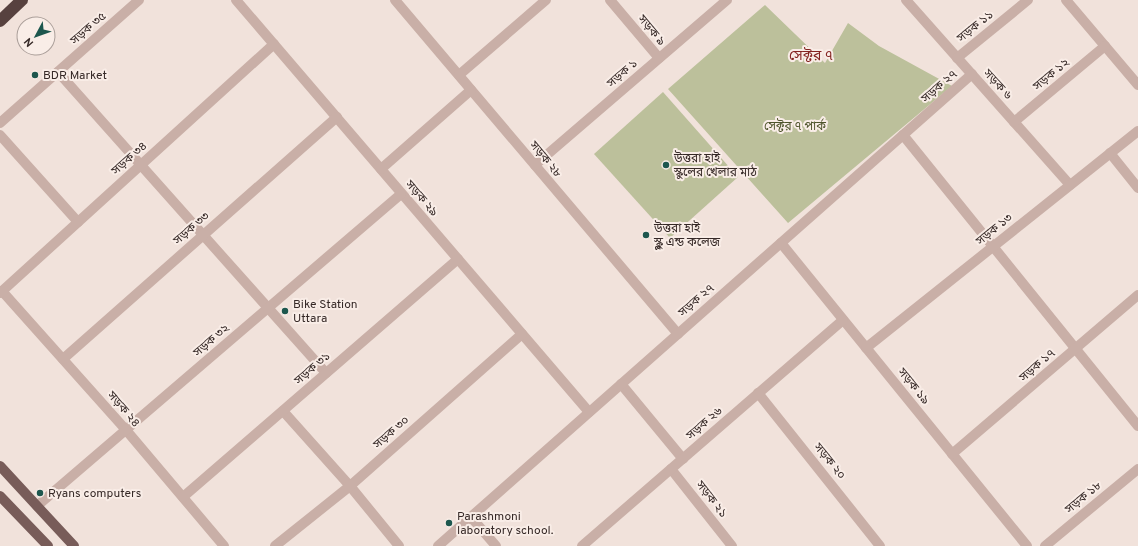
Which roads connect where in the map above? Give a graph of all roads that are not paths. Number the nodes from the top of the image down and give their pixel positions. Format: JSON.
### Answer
{"nodes":[{"id":1,"x":22,"y":0,"type":"edge"},
{"id":2,"x":139,"y":0,"type":"edge"},
{"id":3,"x":236,"y":0,"type":"edge"},
{"id":4,"x":395,"y":0,"type":"edge"},
{"id":5,"x":546,"y":0,"type":"edge"},
{"id":6,"x":610,"y":0,"type":"edge"},
{"id":7,"x":727,"y":0,"type":"edge"},
{"id":8,"x":906,"y":0,"type":"edge"},
{"id":9,"x":1028,"y":0,"type":"edge"},
{"id":10,"x":1066,"y":0,"type":"edge"},
{"id":11,"x":0,"y":21,"type":"edge"},
{"id":12,"x":274,"y":44,"type":"junction"},
{"id":13,"x":1105,"y":46,"type":"junction"},
{"id":14,"x":659,"y":58,"type":"junction"},
{"id":15,"x":958,"y":58,"type":"junction"},
{"id":16,"x":58,"y":72,"type":"junction"},
{"id":17,"x":972,"y":74,"type":"junction"},
{"id":18,"x":458,"y":75,"type":"junction"},
{"id":19,"x":1138,"y":85,"type":"edge"},
{"id":20,"x":471,"y":90,"type":"junction"},
{"id":21,"x":337,"y":117,"type":"junction"},
{"id":22,"x":1014,"y":122,"type":"junction"},
{"id":23,"x":0,"y":123,"type":"edge"},
{"id":24,"x":1138,"y":131,"type":"edge"},
{"id":25,"x":0,"y":135,"type":"edge"},
{"id":26,"x":903,"y":136,"type":"junction"},
{"id":27,"x":1110,"y":153,"type":"junction"},
{"id":28,"x":141,"y":165,"type":"junction"},
{"id":29,"x":535,"y":165,"type":"junction"},
{"id":30,"x":381,"y":169,"type":"junction"},
{"id":31,"x":1070,"y":185,"type":"junction"},
{"id":32,"x":1138,"y":188,"type":"edge"},
{"id":33,"x":401,"y":194,"type":"junction"},
{"id":34,"x":78,"y":222,"type":"junction"},
{"id":35,"x":203,"y":235,"type":"junction"},
{"id":36,"x":781,"y":243,"type":"junction"},
{"id":37,"x":993,"y":247,"type":"junction"},
{"id":38,"x":458,"y":259,"type":"junction"},
{"id":39,"x":1,"y":292,"type":"edge"},
{"id":40,"x":1138,"y":295,"type":"edge"},
{"id":41,"x":268,"y":308,"type":"junction"},
{"id":42,"x":843,"y":320,"type":"junction"},
{"id":43,"x":522,"y":334,"type":"junction"},
{"id":44,"x":678,"y":334,"type":"junction"},
{"id":45,"x":866,"y":348,"type":"junction"},
{"id":46,"x":1076,"y":349,"type":"junction"},
{"id":47,"x":63,"y":359,"type":"junction"},
{"id":48,"x":326,"y":373,"type":"junction"},
{"id":49,"x":621,"y":384,"type":"junction"},
{"id":50,"x":758,"y":393,"type":"junction"},
{"id":51,"x":283,"y":411,"type":"junction"},
{"id":52,"x":589,"y":412,"type":"junction"},
{"id":53,"x":1138,"y":426,"type":"edge"},
{"id":54,"x":126,"y":430,"type":"junction"},
{"id":55,"x":952,"y":454,"type":"junction"},
{"id":56,"x":683,"y":459,"type":"junction"},
{"id":57,"x":0,"y":466,"type":"edge"},
{"id":58,"x":671,"y":469,"type":"junction"},
{"id":59,"x":1138,"y":469,"type":"edge"},
{"id":60,"x":350,"y":486,"type":"junction"},
{"id":61,"x":0,"y":496,"type":"edge"},
{"id":62,"x":183,"y":497,"type":"junction"},
{"id":63,"x":37,"y":506,"type":"junction"},
{"id":64,"x":471,"y":517,"type":"junction"},
{"id":65,"x":48,"y":546,"type":"edge"},
{"id":66,"x":74,"y":546,"type":"edge"},
{"id":67,"x":224,"y":546,"type":"edge"},
{"id":68,"x":275,"y":546,"type":"edge"},
{"id":69,"x":399,"y":546,"type":"edge"},
{"id":70,"x":438,"y":546,"type":"edge"},
{"id":71,"x":496,"y":546,"type":"edge"},
{"id":72,"x":582,"y":546,"type":"edge"},
{"id":73,"x":732,"y":546,"type":"edge"},
{"id":74,"x":880,"y":546,"type":"edge"},
{"id":75,"x":1027,"y":546,"type":"edge"},
{"id":76,"x":1045,"y":546,"type":"edge"}],
"edges":[{"from":1,"to":11,"type":"highway"},
{"from":2,"to":16,"type":"street","name":"সড়ক ৩৫"},
{"from":3,"to":12,"type":"street","name":"সড়ক ২৯"},
{"from":4,"to":18,"type":"street","name":"সড়ক ২৮"},
{"from":5,"to":18,"type":"street"},
{"from":6,"to":14,"type":"street","name":"সড়ক ৯"},
{"from":7,"to":14,"type":"street","name":"সড়ক ১"},
{"from":8,"to":15,"type":"street","name":"সড়ক ৬"},
{"from":9,"to":15,"type":"street","name":"সড়ক ১১"},
{"from":10,"to":13,"type":"street"},
{"from":12,"to":21,"type":"street","name":"সড়ক ২৯"},
{"from":12,"to":28,"type":"street","name":"সড়ক ৩৪"},
{"from":13,"to":19,"type":"street"},
{"from":13,"to":22,"type":"street","name":"সড়ক ১২"},
{"from":14,"to":29,"type":"street","name":"সড়ক ১"},
{"from":15,"to":17,"type":"street","name":"সড়ক ৬"},
{"from":16,"to":23,"type":"street","name":"সড়ক ৩৫"},
{"from":16,"to":28,"type":"street"},
{"from":17,"to":22,"type":"street","name":"সড়ক ৬"},
{"from":17,"to":26,"type":"street","name":"সড়ক ২৭"},
{"from":18,"to":20,"type":"street","name":"সড়ক ২৮"},
{"from":20,"to":29,"type":"street","name":"সড়ক ২৮"},
{"from":20,"to":30,"type":"street"},
{"from":21,"to":30,"type":"street","name":"সড়ক ২৯"},
{"from":21,"to":35,"type":"street","name":"সড়ক ৩৩"},
{"from":22,"to":31,"type":"street","name":"সড়ক ৬"},
{"from":24,"to":27,"type":"street","name":"সড়ক ১৩"},
{"from":25,"to":34,"type":"street"},
{"from":26,"to":36,"type":"street","name":"সড়ক ২৭"},
{"from":26,"to":37,"type":"street"},
{"from":27,"to":31,"type":"street","name":"সড়ক ১৩"},
{"from":27,"to":32,"type":"street"},
{"from":28,"to":34,"type":"street","name":"সড়ক ৩৪"},
{"from":28,"to":35,"type":"street"},
{"from":29,"to":44,"type":"street","name":"সড়ক ২৮"},
{"from":30,"to":33,"type":"street","name":"সড়ক ২৯"},
{"from":31,"to":37,"type":"street","name":"সড়ক ১৩"},
{"from":33,"to":38,"type":"street","name":"সড়ক ২৯"},
{"from":33,"to":41,"type":"street","name":"সড়ক ৩২"},
{"from":34,"to":39,"type":"street","name":"সড়ক ৩৪"},
{"from":35,"to":41,"type":"street"},
{"from":35,"to":47,"type":"street","name":"সড়ক ৩৩"},
{"from":36,"to":42,"type":"street","name":"সড়ক ১৯"},
{"from":36,"to":44,"type":"street","name":"সড়ক ২৭"},
{"from":37,"to":45,"type":"street","name":"সড়ক ১৩"},
{"from":37,"to":46,"type":"street"},
{"from":38,"to":43,"type":"street","name":"সড়ক ২৯"},
{"from":38,"to":48,"type":"street","name":"সড়ক ৩১"},
{"from":39,"to":47,"type":"street","name":"সড়ক ২৪"},
{"from":40,"to":46,"type":"street","name":"সড়ক ১৭"},
{"from":41,"to":48,"type":"street"},
{"from":41,"to":54,"type":"street","name":"সড়ক ৩২"},
{"from":42,"to":45,"type":"street","name":"সড়ক ১৯"},
{"from":42,"to":50,"type":"street","name":"সড়ক ২৬"},
{"from":43,"to":52,"type":"street","name":"সড়ক ২৯"},
{"from":43,"to":60,"type":"street","name":"সড়ক ৩০"},
{"from":44,"to":49,"type":"street","name":"সড়ক ২৭"},
{"from":45,"to":55,"type":"street","name":"সড়ক ১৯"},
{"from":46,"to":53,"type":"street"},
{"from":46,"to":55,"type":"street","name":"সড়ক ১৭"},
{"from":47,"to":54,"type":"street","name":"সড়ক ২৪"},
{"from":48,"to":51,"type":"street","name":"সড়ক ৩১"},
{"from":49,"to":52,"type":"street","name":"সড়ক ২৭"},
{"from":49,"to":56,"type":"street"},
{"from":50,"to":56,"type":"street","name":"সড়ক ২৬"},
{"from":50,"to":74,"type":"street","name":"সড়ক ২০"},
{"from":51,"to":60,"type":"street"},
{"from":51,"to":62,"type":"street","name":"সড়ক ৩১"},
{"from":52,"to":64,"type":"street","name":"সড়ক ২৭"},
{"from":54,"to":62,"type":"street","name":"সড়ক ২৪"},
{"from":54,"to":63,"type":"street","name":"সড়ক ৩২"},
{"from":55,"to":75,"type":"street","name":"সড়ক ১৯"},
{"from":56,"to":58,"type":"street","name":"সড়ক ২৬"},
{"from":57,"to":63,"type":"main road"},
{"from":58,"to":72,"type":"street","name":"সড়ক ২৬"},
{"from":58,"to":73,"type":"street","name":"সড়ক ২১"},
{"from":59,"to":76,"type":"street","name":"সড়ক ১৮"},
{"from":60,"to":68,"type":"street","name":"সড়ক ৩০"},
{"from":60,"to":69,"type":"street"},
{"from":61,"to":65,"type":"main road"},
{"from":62,"to":67,"type":"street","name":"সড়ক ২৪"},
{"from":63,"to":66,"type":"main road"},
{"from":64,"to":70,"type":"street","name":"সড়ক ২৭"},
{"from":64,"to":71,"type":"street"}]}
